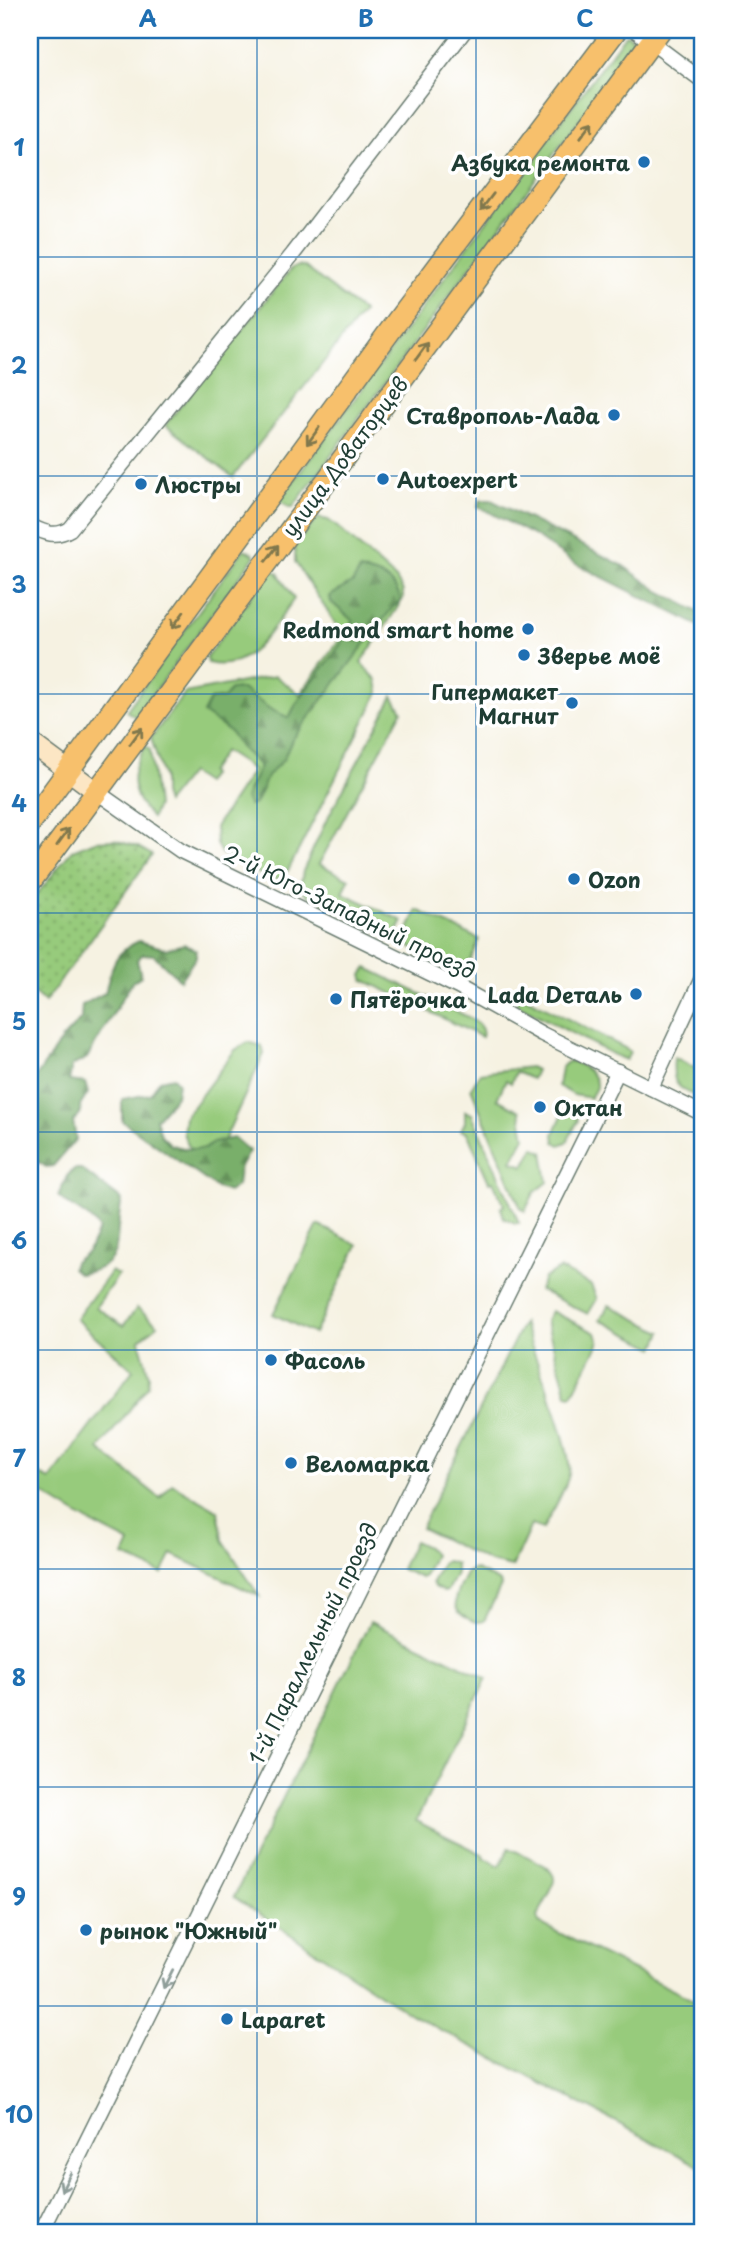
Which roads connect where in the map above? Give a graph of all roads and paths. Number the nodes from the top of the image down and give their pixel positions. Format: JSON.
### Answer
{"nodes":[{"id":1,"x":465,"y":30,"type":"edge"},
{"id":2,"x":616,"y":30,"type":"edge"},
{"id":3,"x":649,"y":34,"type":"edge"},
{"id":4,"x":703,"y":81,"type":"edge"},
{"id":5,"x":30,"y":526,"type":"edge"},
{"id":6,"x":30,"y":742,"type":"edge"},
{"id":7,"x":68,"y":771,"type":"junction"},
{"id":8,"x":97,"y":792,"type":"junction"},
{"id":9,"x":30,"y":823,"type":"edge"},
{"id":10,"x":30,"y":882,"type":"edge"},
{"id":11,"x":703,"y":976,"type":"edge"},
{"id":12,"x":618,"y":1071,"type":"junction"},
{"id":13,"x":652,"y":1088,"type":"junction"},
{"id":14,"x":703,"y":1114,"type":"edge"},
{"id":15,"x":41,"y":2233,"type":"edge"}],
"edges":[{"from":1,"to":5,"type":"street"},
{"from":2,"to":7,"type":"main road","name":"улица Доваторцев","one_way":true},
{"from":3,"to":4,"type":"street"},
{"from":8,"to":3,"type":"main road","name":"улица Доваторцев","one_way":true},
{"from":6,"to":7,"type":"main road"},
{"from":7,"to":8,"type":"main road"},
{"from":7,"to":9,"type":"main road","name":"улица Доваторцев"},
{"from":10,"to":8,"type":"main road","name":"улица Доваторцев","one_way":true},
{"from":8,"to":12,"type":"street","name":"2-й Юго-Западный проезд"},
{"from":11,"to":13,"type":"street"},
{"from":12,"to":13,"type":"street","name":"2-й Юго-Западный проезд"},
{"from":12,"to":15,"type":"street","name":"1-й Параллельный проезд","one_way":true},
{"from":13,"to":14,"type":"street","name":"2-й Юго-Западный проезд"}]}
